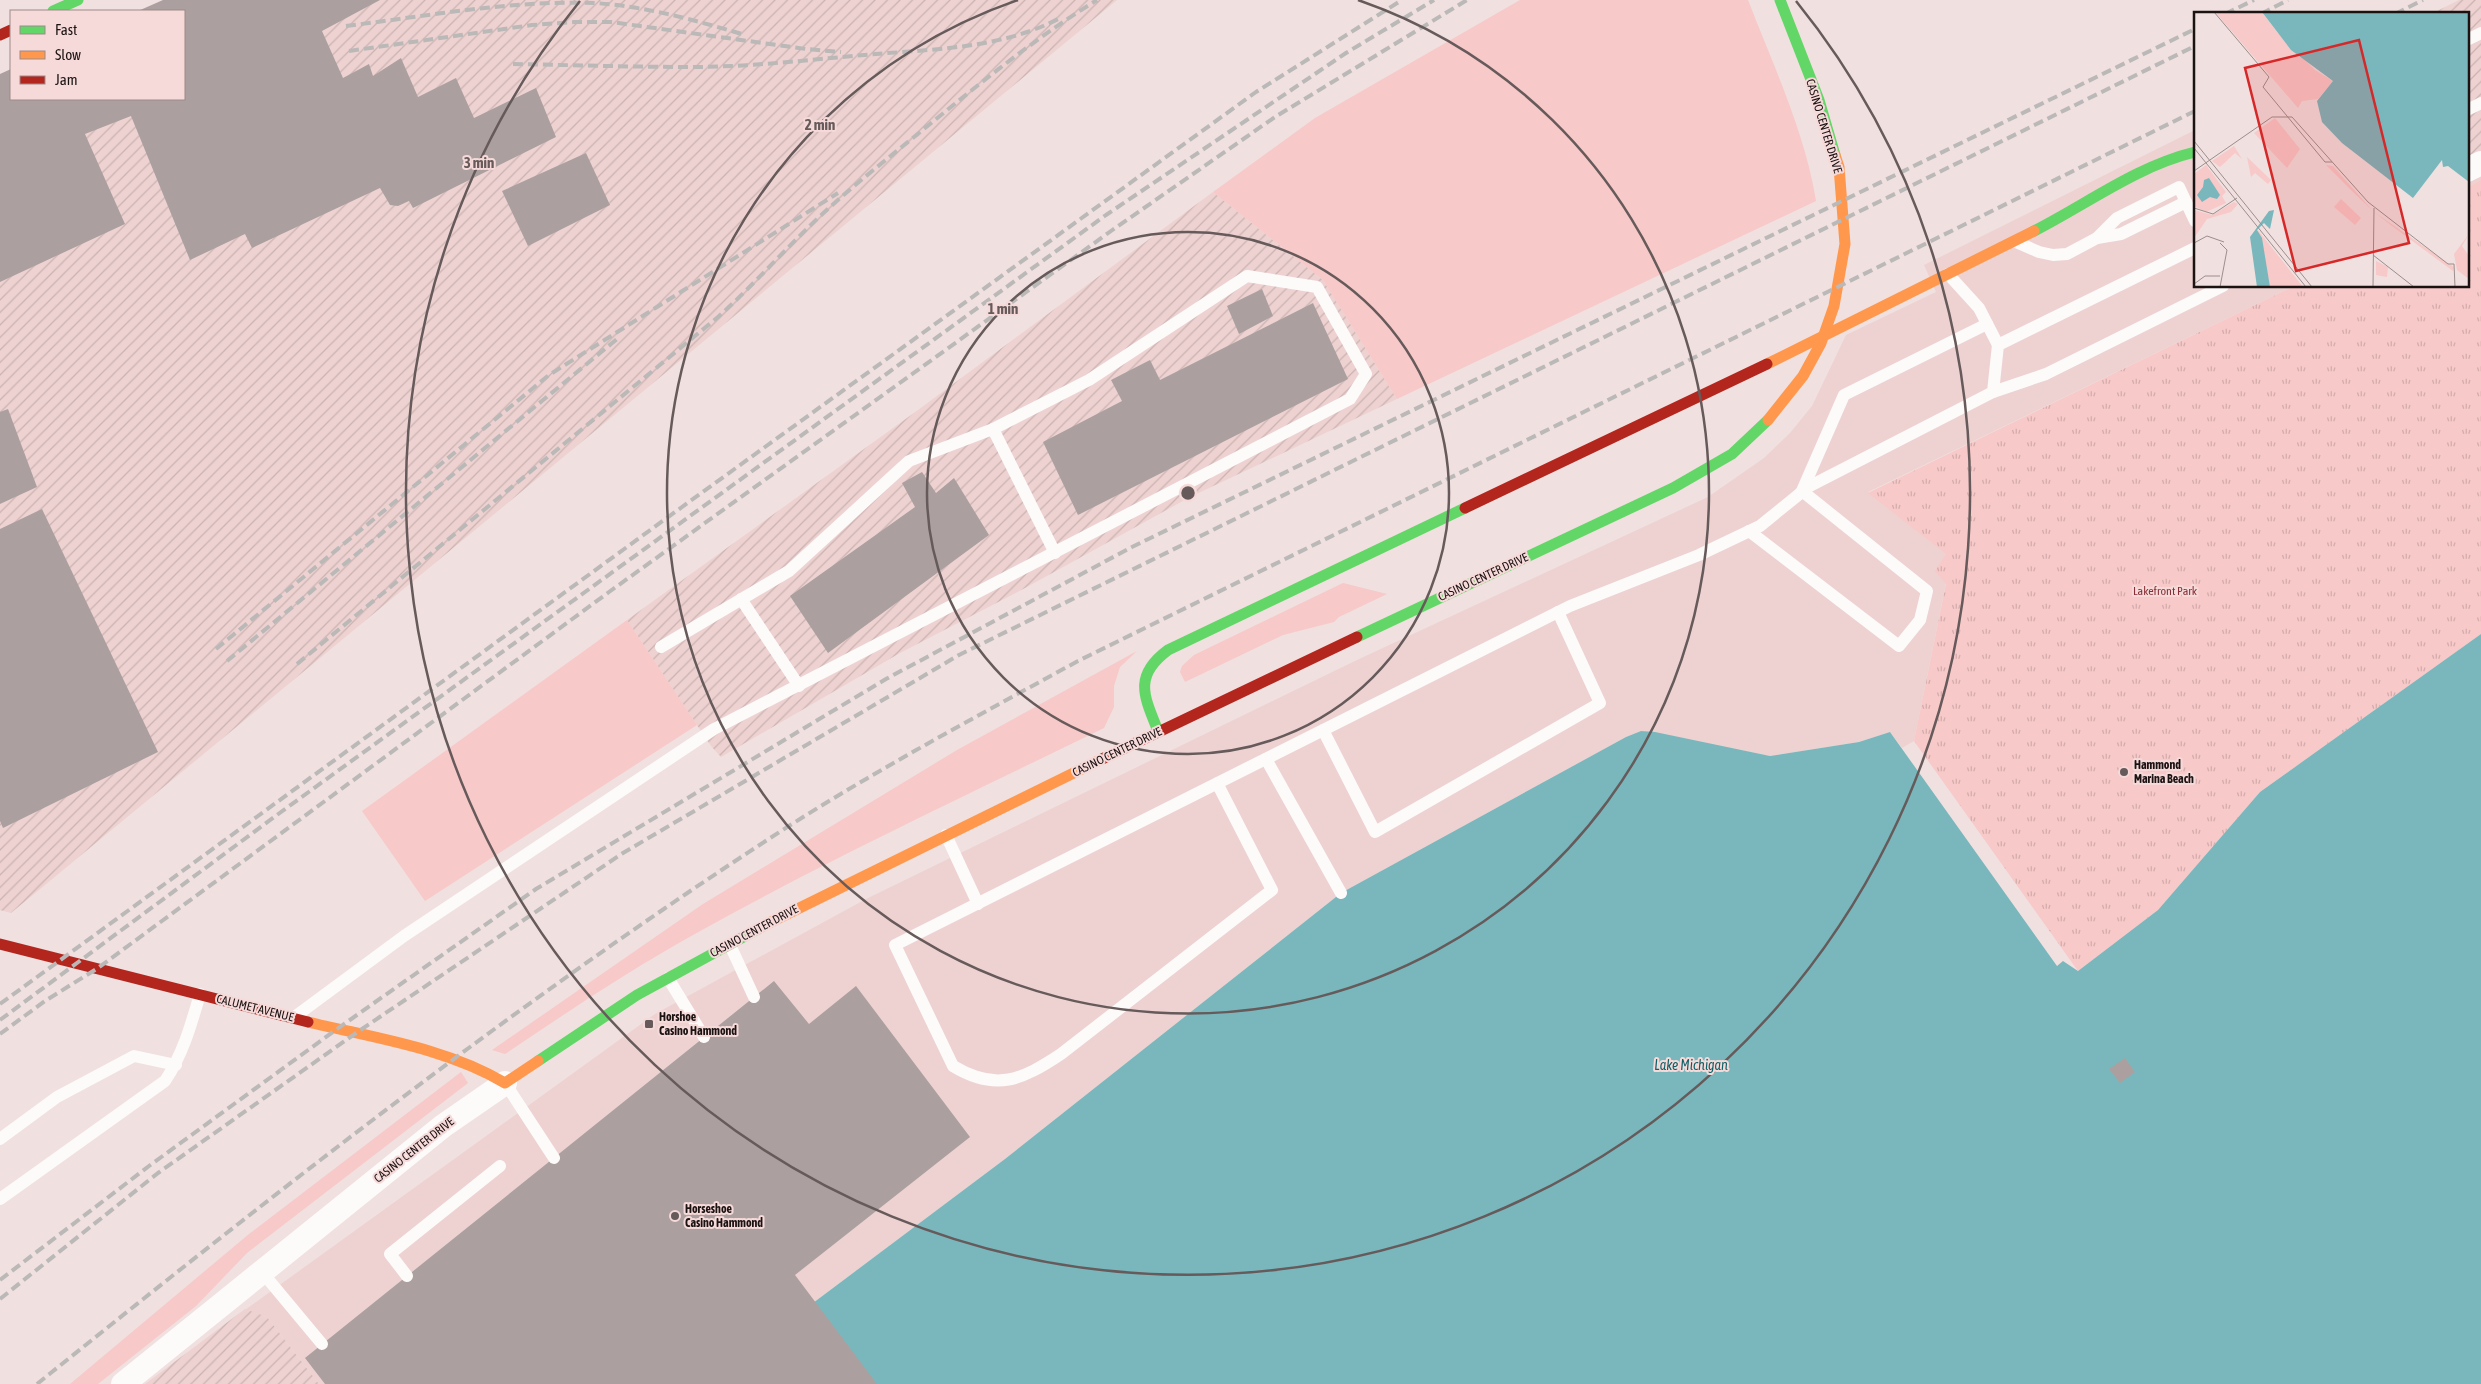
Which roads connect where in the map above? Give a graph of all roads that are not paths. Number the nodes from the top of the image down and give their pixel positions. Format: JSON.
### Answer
{"nodes":[{"id":1,"x":78,"y":0,"type":"edge"},
{"id":2,"x":1780,"y":0,"type":"edge"},
{"id":3,"x":55,"y":10,"type":"edge"},
{"id":4,"x":2481,"y":33,"type":"edge"},
{"id":5,"x":2468,"y":40,"type":"edge"},
{"id":6,"x":2481,"y":103,"type":"edge"},
{"id":7,"x":2468,"y":110,"type":"edge"},
{"id":8,"x":2194,"y":152,"type":"edge"},
{"id":9,"x":2481,"y":163,"type":"edge"},
{"id":10,"x":2468,"y":170,"type":"edge"},
{"id":11,"x":2194,"y":219,"type":"edge"},
{"id":12,"x":2014,"y":241,"type":"junction"},
{"id":13,"x":2194,"y":248,"type":"edge"},
{"id":14,"x":1948,"y":274,"type":"junction"},
{"id":15,"x":2219,"y":288,"type":"edge"},
{"id":16,"x":1987,"y":324,"type":"junction"},
{"id":17,"x":1998,"y":344,"type":"junction"},
{"id":18,"x":1994,"y":392,"type":"junction"},
{"id":19,"x":992,"y":429,"type":"junction"},
{"id":20,"x":1802,"y":491,"type":"junction"},
{"id":21,"x":1749,"y":531,"type":"junction"},
{"id":22,"x":1055,"y":553,"type":"junction"},
{"id":23,"x":741,"y":599,"type":"junction"},
{"id":24,"x":1558,"y":612,"type":"junction"},
{"id":25,"x":661,"y":647,"type":"dead end"},
{"id":26,"x":799,"y":686,"type":"junction"},
{"id":27,"x":1323,"y":730,"type":"junction"},
{"id":28,"x":1158,"y":732,"type":"junction"},
{"id":29,"x":1266,"y":759,"type":"junction"},
{"id":30,"x":1217,"y":783,"type":"junction"},
{"id":31,"x":946,"y":835,"type":"junction"},
{"id":32,"x":1341,"y":893,"type":"dead end"},
{"id":33,"x":978,"y":904,"type":"junction"},
{"id":34,"x":0,"y":944,"type":"edge"},
{"id":35,"x":730,"y":945,"type":"junction"},
{"id":36,"x":668,"y":978,"type":"junction"},
{"id":37,"x":200,"y":994,"type":"junction"},
{"id":38,"x":754,"y":997,"type":"dead end"},
{"id":39,"x":293,"y":1018,"type":"junction"},
{"id":40,"x":704,"y":1037,"type":"dead end"},
{"id":41,"x":176,"y":1065,"type":"junction"},
{"id":42,"x":505,"y":1083,"type":"junction"},
{"id":43,"x":0,"y":1139,"type":"edge"},
{"id":44,"x":554,"y":1158,"type":"dead end"},
{"id":45,"x":500,"y":1166,"type":"dead end"},
{"id":46,"x":0,"y":1199,"type":"edge"},
{"id":47,"x":262,"y":1272,"type":"junction"},
{"id":48,"x":407,"y":1276,"type":"dead end"},
{"id":49,"x":322,"y":1344,"type":"dead end"},
{"id":50,"x":123,"y":1384,"type":"edge"}],
"edges":[{"from":1,"to":3,"type":"street"},
{"from":2,"to":28,"type":"street","name":"CASINO CENTER DRIVE"},
{"from":4,"to":5,"type":"lane"},
{"from":6,"to":7,"type":"lane"},
{"from":8,"to":12,"type":"street"},
{"from":9,"to":10,"type":"street"},
{"from":11,"to":12,"type":"lane"},
{"from":12,"to":14,"type":"street"},
{"from":13,"to":17,"type":"lane"},
{"from":14,"to":16,"type":"lane"},
{"from":14,"to":28,"type":"street"},
{"from":15,"to":18,"type":"lane"},
{"from":16,"to":17,"type":"lane"},
{"from":16,"to":20,"type":"lane"},
{"from":17,"to":18,"type":"lane"},
{"from":18,"to":20,"type":"lane"},
{"from":19,"to":22,"type":"lane"},
{"from":19,"to":22,"type":"lane"},
{"from":19,"to":23,"type":"lane"},
{"from":20,"to":21,"type":"lane"},
{"from":20,"to":21,"type":"lane"},
{"from":21,"to":24,"type":"lane"},
{"from":22,"to":26,"type":"lane"},
{"from":23,"to":25,"type":"lane"},
{"from":23,"to":26,"type":"lane"},
{"from":24,"to":27,"type":"lane"},
{"from":24,"to":27,"type":"lane"},
{"from":26,"to":39,"type":"lane"},
{"from":27,"to":29,"type":"lane"},
{"from":28,"to":31,"type":"street","name":"CASINO CENTER DRIVE"},
{"from":29,"to":30,"type":"lane"},
{"from":29,"to":32,"type":"lane"},
{"from":30,"to":33,"type":"lane"},
{"from":30,"to":33,"type":"lane"},
{"from":31,"to":33,"type":"lane"},
{"from":31,"to":35,"type":"street","name":"CASINO CENTER DRIVE"},
{"from":34,"to":37,"type":"street","name":"CALUMET AVENUE"},
{"from":35,"to":36,"type":"street","name":"CASINO CENTER DRIVE"},
{"from":35,"to":38,"type":"lane"},
{"from":36,"to":40,"type":"lane"},
{"from":36,"to":42,"type":"street","name":"CASINO CENTER DRIVE"},
{"from":37,"to":39,"type":"street","name":"CALUMET AVENUE"},
{"from":37,"to":41,"type":"lane"},
{"from":39,"to":42,"type":"street","name":"CALUMET AVENUE"},
{"from":41,"to":43,"type":"lane"},
{"from":41,"to":46,"type":"lane"},
{"from":42,"to":44,"type":"lane"},
{"from":42,"to":47,"type":"street","name":"CASINO CENTER DRIVE"},
{"from":45,"to":48,"type":"lane"},
{"from":47,"to":49,"type":"lane"},
{"from":47,"to":50,"type":"street","name":"CASINO CENTER DRIVE"}]}
